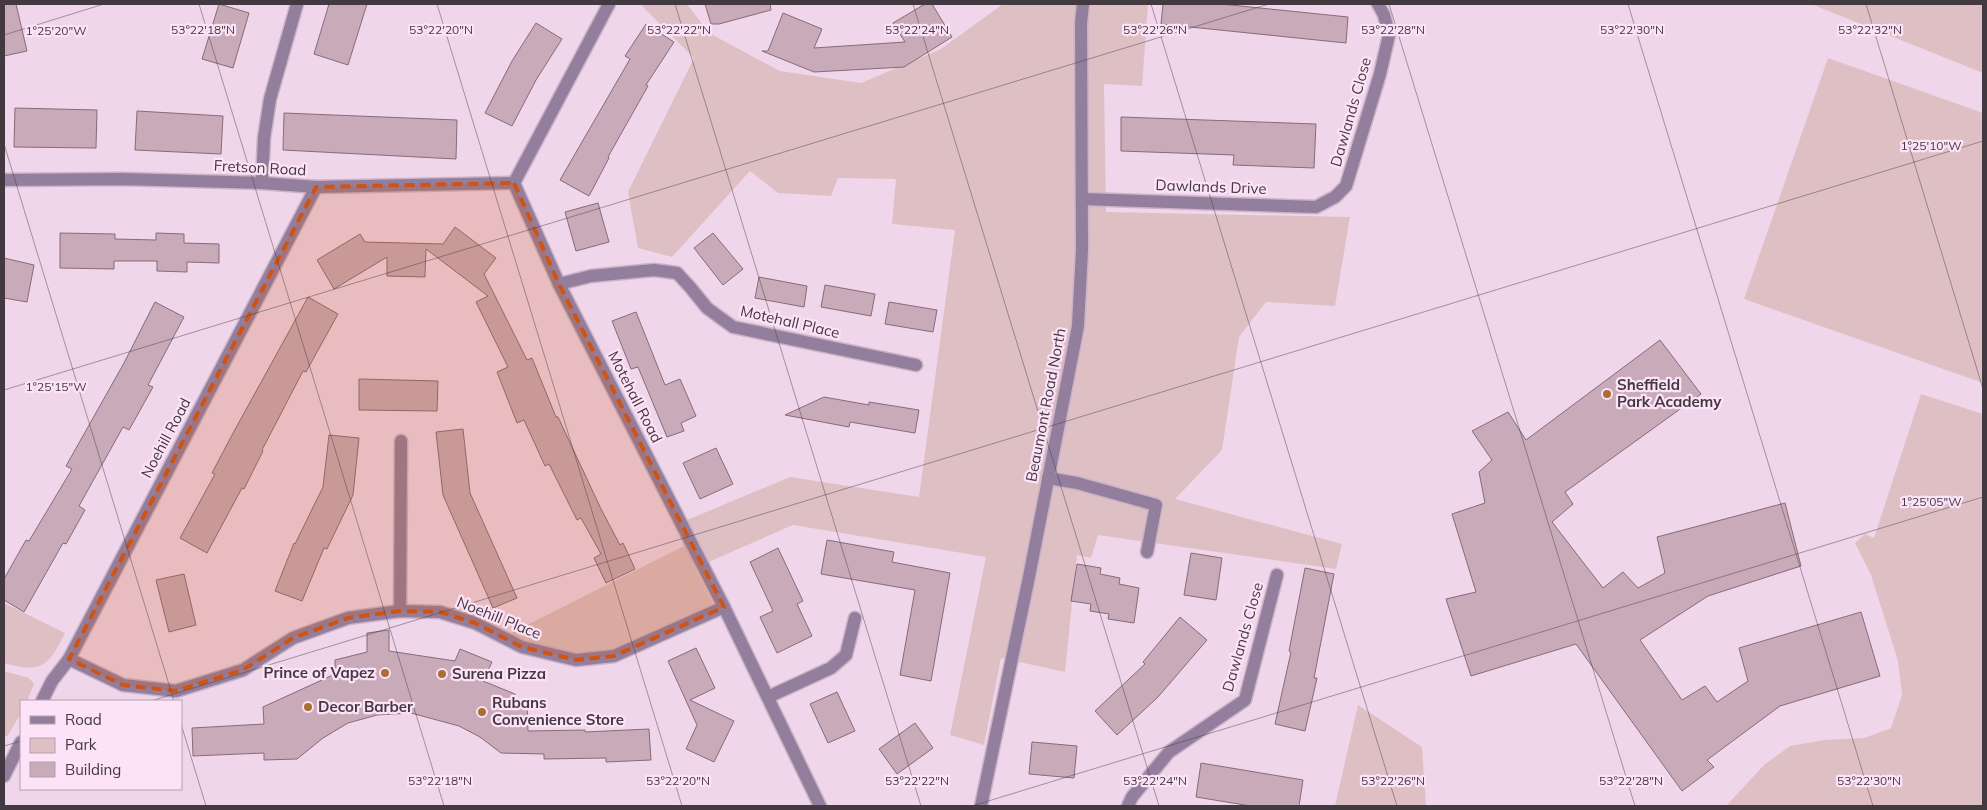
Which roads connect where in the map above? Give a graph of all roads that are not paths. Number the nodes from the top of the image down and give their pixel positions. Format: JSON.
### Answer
{"nodes":[{"id":1,"x":297,"y":4,"type":"edge"},
{"id":2,"x":609,"y":4,"type":"edge"},
{"id":3,"x":1083,"y":4,"type":"edge"},
{"id":4,"x":1378,"y":4,"type":"edge"},
{"id":5,"x":4,"y":180,"type":"edge"},
{"id":6,"x":262,"y":183,"type":"junction"},
{"id":7,"x":514,"y":183,"type":"junction"},
{"id":8,"x":316,"y":187,"type":"junction"},
{"id":9,"x":1335,"y":197,"type":"joint"},
{"id":10,"x":1082,"y":199,"type":"junction"},
{"id":11,"x":559,"y":284,"type":"junction"},
{"id":12,"x":916,"y":365,"type":"dead end"},
{"id":13,"x":400,"y":441,"type":"dead end"},
{"id":14,"x":1048,"y":478,"type":"junction"},
{"id":15,"x":1147,"y":552,"type":"dead end"},
{"id":16,"x":1277,"y":575,"type":"dead end"},
{"id":17,"x":724,"y":607,"type":"junction"},
{"id":18,"x":400,"y":611,"type":"junction"},
{"id":19,"x":855,"y":618,"type":"dead end"},
{"id":20,"x":69,"y":659,"type":"junction"},
{"id":21,"x":768,"y":697,"type":"junction"},
{"id":22,"x":42,"y":700,"type":"edge"},
{"id":23,"x":20,"y":744,"type":"edge"},
{"id":24,"x":4,"y":776,"type":"edge"},
{"id":25,"x":820,"y":806,"type":"edge"},
{"id":26,"x":981,"y":806,"type":"edge"},
{"id":27,"x":1128,"y":806,"type":"edge"}],
"edges":[{"from":1,"to":6,"type":"street"},
{"from":2,"to":7,"type":"street"},
{"from":3,"to":10,"type":"street","name":"Beaumont Road North"},
{"from":4,"to":9,"type":"street","name":"Dawlands Close"},
{"from":5,"to":6,"type":"street","name":"Fretson Road"},
{"from":6,"to":8,"type":"street","name":"Fretson Road"},
{"from":7,"to":8,"type":"street","name":"Fretson Road"},
{"from":7,"to":11,"type":"street","name":"Motehall Road"},
{"from":8,"to":20,"type":"street","name":"Noehill Road"},
{"from":9,"to":10,"type":"street","name":"Dawlands Drive"},
{"from":10,"to":14,"type":"street","name":"Beaumont Road North"},
{"from":11,"to":12,"type":"street","name":"Motehall Place"},
{"from":11,"to":17,"type":"street","name":"Motehall Road"},
{"from":13,"to":18,"type":"street"},
{"from":14,"to":15,"type":"street"},
{"from":14,"to":26,"type":"street","name":"Beaumont Road North"},
{"from":16,"to":27,"type":"street","name":"Dawlands Close"},
{"from":17,"to":18,"type":"street","name":"Noehill Place"},
{"from":17,"to":21,"type":"street","name":"Motehall Road"},
{"from":18,"to":20,"type":"street","name":"Noehill Place"},
{"from":19,"to":21,"type":"street"},
{"from":20,"to":22,"type":"street","name":"Noehill Road"},
{"from":21,"to":25,"type":"street","name":"Motehall Road"},
{"from":23,"to":24,"type":"street"}]}
